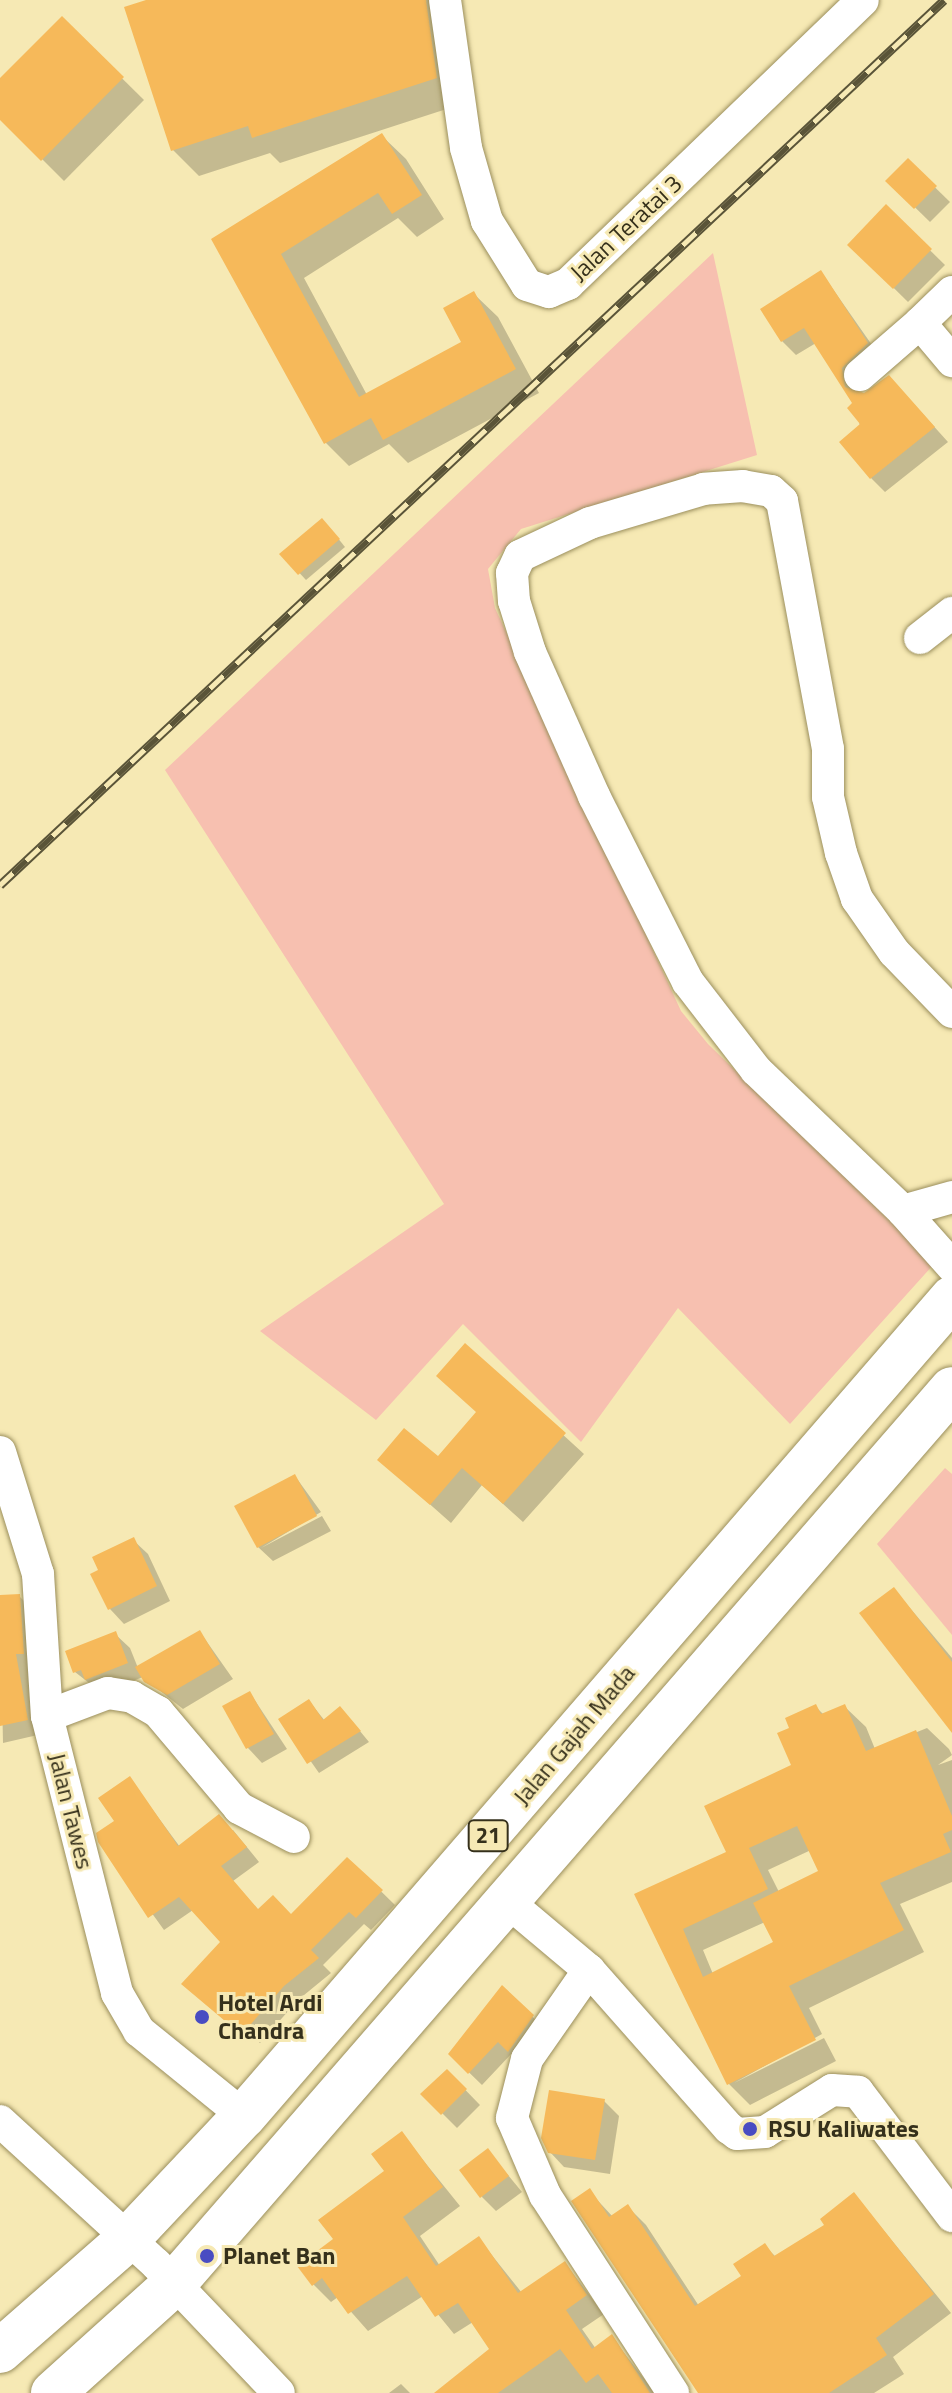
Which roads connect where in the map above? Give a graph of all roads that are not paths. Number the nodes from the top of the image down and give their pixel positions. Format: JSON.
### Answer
{"nodes":[{"id":1,"x":445,"y":0,"type":"edge"},
{"id":2,"x":863,"y":0,"type":"edge"},
{"id":3,"x":952,"y":292,"type":"edge"},
{"id":4,"x":920,"y":323,"type":"junction"},
{"id":5,"x":952,"y":361,"type":"edge"},
{"id":6,"x":860,"y":375,"type":"dead end"},
{"id":7,"x":952,"y":613,"type":"edge"},
{"id":8,"x":920,"y":638,"type":"dead end"},
{"id":9,"x":952,"y":1012,"type":"edge"},
{"id":10,"x":952,"y":1197,"type":"edge"},
{"id":11,"x":903,"y":1211,"type":"junction"},
{"id":12,"x":952,"y":1266,"type":"edge"},
{"id":13,"x":952,"y":1298,"type":"edge"},
{"id":14,"x":952,"y":1389,"type":"edge"},
{"id":15,"x":0,"y":1452,"type":"edge"},
{"id":16,"x":618,"y":1683,"type":"junction"},
{"id":17,"x":47,"y":1716,"type":"junction"},
{"id":18,"x":663,"y":1721,"type":"junction"},
{"id":19,"x":294,"y":1837,"type":"dead end"},
{"id":20,"x":508,"y":1902,"type":"junction"},
{"id":21,"x":589,"y":1970,"type":"junction"},
{"id":22,"x":244,"y":2116,"type":"junction"},
{"id":23,"x":0,"y":2121,"type":"edge"},
{"id":24,"x":952,"y":2216,"type":"edge"},
{"id":25,"x":127,"y":2240,"type":"junction"},
{"id":26,"x":173,"y":2285,"type":"junction"},
{"id":27,"x":0,"y":2351,"type":"edge"},
{"id":28,"x":53,"y":2393,"type":"edge"},
{"id":29,"x":279,"y":2393,"type":"edge"},
{"id":30,"x":673,"y":2393,"type":"edge"}],
"edges":[{"from":1,"to":2,"type":"street","name":"Jalan Teratai 3"},
{"from":3,"to":4,"type":"street"},
{"from":4,"to":5,"type":"street"},
{"from":4,"to":6,"type":"street"},
{"from":7,"to":8,"type":"street"},
{"from":9,"to":11,"type":"street"},
{"from":10,"to":11,"type":"street"},
{"from":11,"to":12,"type":"street"},
{"from":13,"to":16,"type":"highway","name":"Jalan Gajah Mada","number":"21"},
{"from":14,"to":18,"type":"highway","number":"21"},
{"from":15,"to":17,"type":"street","name":"Jalan Tawes"},
{"from":16,"to":18,"type":"highway"},
{"from":16,"to":22,"type":"highway","name":"Jalan Gajah Mada","number":"21"},
{"from":17,"to":19,"type":"street"},
{"from":17,"to":22,"type":"street","name":"Jalan Tawes"},
{"from":18,"to":20,"type":"highway","number":"21"},
{"from":20,"to":21,"type":"street"},
{"from":20,"to":26,"type":"highway","number":"21"},
{"from":21,"to":24,"type":"street"},
{"from":21,"to":30,"type":"street"},
{"from":22,"to":25,"type":"highway","name":"Jalan Gajah Mada","number":"21"},
{"from":23,"to":25,"type":"street"},
{"from":25,"to":26,"type":"street"},
{"from":25,"to":27,"type":"highway","name":"Jalan Gajah Mada","number":"21"},
{"from":26,"to":28,"type":"highway","number":"21"},
{"from":26,"to":29,"type":"street"}]}
